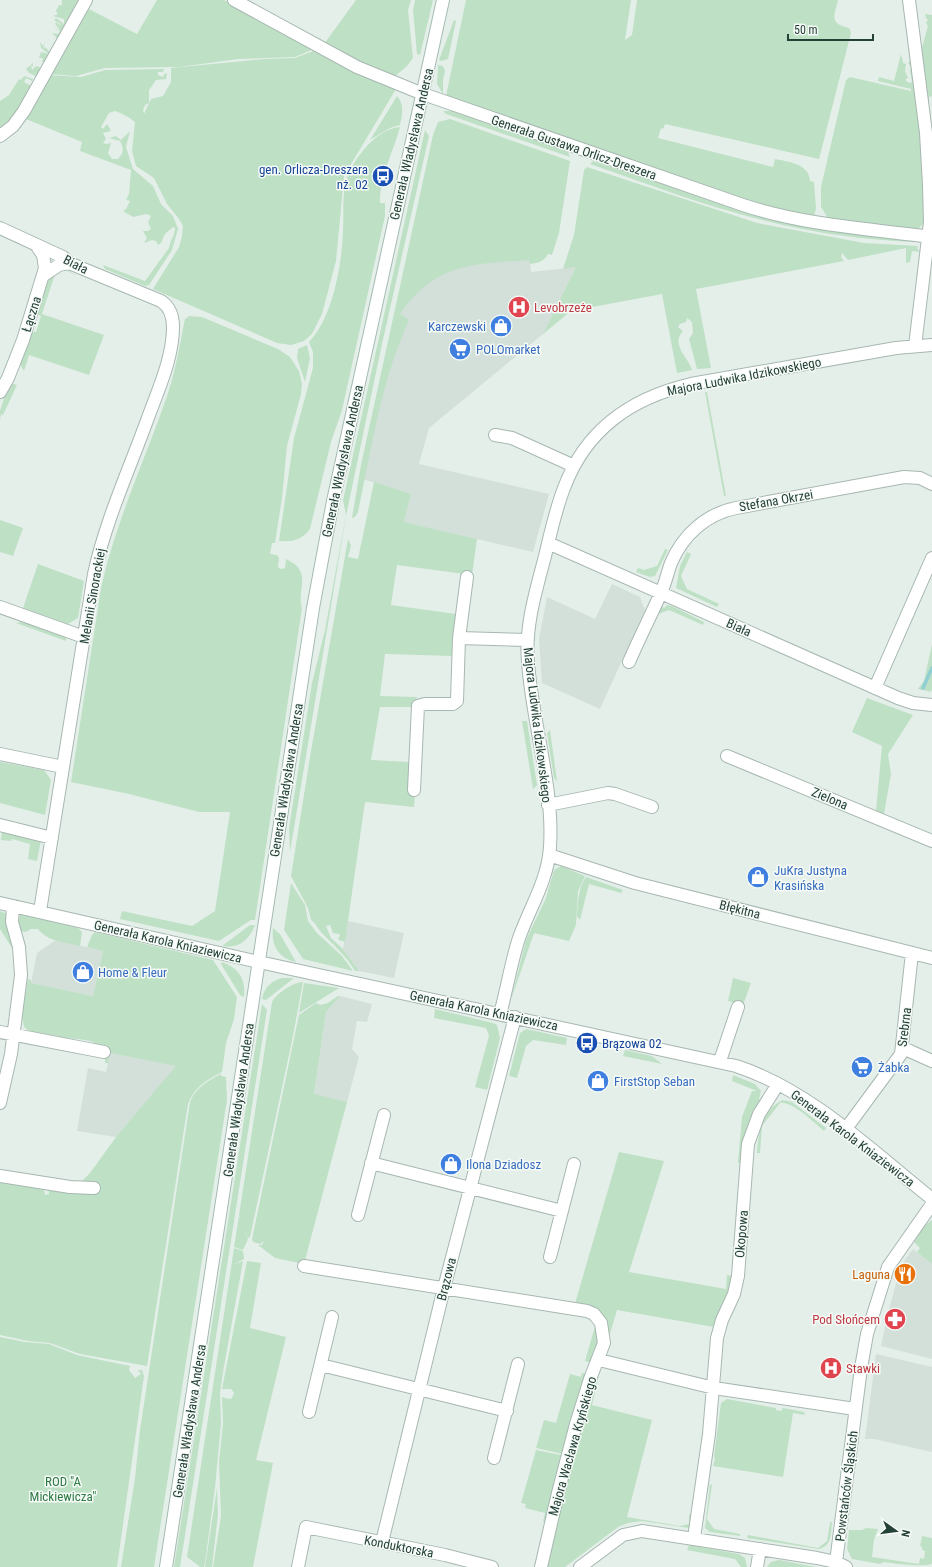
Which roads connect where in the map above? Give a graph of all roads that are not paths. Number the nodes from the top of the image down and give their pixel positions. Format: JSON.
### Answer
{"nodes":[{"id":1,"x":86,"y":0,"type":"edge"},
{"id":2,"x":234,"y":0,"type":"edge"},
{"id":3,"x":443,"y":0,"type":"edge"},
{"id":4,"x":909,"y":0,"type":"edge"},
{"id":5,"x":423,"y":94,"type":"junction"},
{"id":6,"x":0,"y":136,"type":"edge"},
{"id":7,"x":0,"y":228,"type":"edge"},
{"id":8,"x":930,"y":236,"type":"edge"},
{"id":9,"x":28,"y":240,"type":"junction"},
{"id":10,"x":69,"y":263,"type":"junction"},
{"id":11,"x":44,"y":275,"type":"junction"},
{"id":12,"x":154,"y":298,"type":"joint"},
{"id":13,"x":932,"y":345,"type":"edge"},
{"id":14,"x":914,"y":346,"type":"junction"},
{"id":15,"x":0,"y":392,"type":"edge"},
{"id":16,"x":495,"y":435,"type":"dead end"},
{"id":17,"x":574,"y":466,"type":"junction"},
{"id":18,"x":932,"y":484,"type":"edge"},
{"id":19,"x":548,"y":542,"type":"junction"},
{"id":20,"x":932,"y":558,"type":"edge"},
{"id":21,"x":466,"y":577,"type":"dead end"},
{"id":22,"x":661,"y":592,"type":"junction"},
{"id":23,"x":0,"y":608,"type":"edge"},
{"id":24,"x":84,"y":637,"type":"junction"},
{"id":25,"x":459,"y":638,"type":"junction"},
{"id":26,"x":527,"y":640,"type":"junction"},
{"id":27,"x":629,"y":662,"type":"dead end"},
{"id":28,"x":875,"y":688,"type":"junction"},
{"id":29,"x":932,"y":705,"type":"edge"},
{"id":30,"x":0,"y":754,"type":"edge"},
{"id":31,"x":727,"y":756,"type":"dead end"},
{"id":32,"x":63,"y":767,"type":"junction"},
{"id":33,"x":414,"y":790,"type":"dead end"},
{"id":34,"x":548,"y":805,"type":"junction"},
{"id":35,"x":652,"y":807,"type":"dead end"},
{"id":36,"x":0,"y":825,"type":"edge"},
{"id":37,"x":52,"y":838,"type":"junction"},
{"id":38,"x":932,"y":841,"type":"edge"},
{"id":39,"x":549,"y":855,"type":"junction"},
{"id":40,"x":0,"y":903,"type":"edge"},
{"id":41,"x":13,"y":906,"type":"junction"},
{"id":42,"x":40,"y":911,"type":"junction"},
{"id":43,"x":912,"y":954,"type":"junction"},
{"id":44,"x":932,"y":958,"type":"edge"},
{"id":45,"x":259,"y":962,"type":"junction"},
{"id":46,"x":738,"y":1007,"type":"dead end"},
{"id":47,"x":500,"y":1014,"type":"junction"},
{"id":48,"x":515,"y":1017,"type":"junction"},
{"id":49,"x":0,"y":1032,"type":"edge"},
{"id":50,"x":13,"y":1034,"type":"junction"},
{"id":51,"x":903,"y":1048,"type":"junction"},
{"id":52,"x":104,"y":1052,"type":"dead end"},
{"id":53,"x":720,"y":1061,"type":"junction"},
{"id":54,"x":932,"y":1061,"type":"edge"},
{"id":55,"x":778,"y":1084,"type":"junction"},
{"id":56,"x":0,"y":1103,"type":"edge"},
{"id":57,"x":384,"y":1115,"type":"dead end"},
{"id":58,"x":845,"y":1130,"type":"junction"},
{"id":59,"x":371,"y":1163,"type":"junction"},
{"id":60,"x":574,"y":1164,"type":"dead end"},
{"id":61,"x":0,"y":1176,"type":"edge"},
{"id":62,"x":470,"y":1187,"type":"junction"},
{"id":63,"x":94,"y":1188,"type":"dead end"},
{"id":64,"x":932,"y":1199,"type":"edge"},
{"id":65,"x":932,"y":1204,"type":"edge"},
{"id":66,"x":562,"y":1211,"type":"junction"},
{"id":67,"x":358,"y":1215,"type":"dead end"},
{"id":68,"x":550,"y":1257,"type":"dead end"},
{"id":69,"x":304,"y":1266,"type":"dead end"},
{"id":70,"x":444,"y":1288,"type":"junction"},
{"id":71,"x":332,"y":1317,"type":"dead end"},
{"id":72,"x":599,"y":1360,"type":"junction"},
{"id":73,"x":518,"y":1364,"type":"dead end"},
{"id":74,"x":321,"y":1365,"type":"junction"},
{"id":75,"x":714,"y":1388,"type":"junction"},
{"id":76,"x":419,"y":1390,"type":"junction"},
{"id":77,"x":855,"y":1409,"type":"junction"},
{"id":78,"x":507,"y":1411,"type":"junction"},
{"id":79,"x":309,"y":1412,"type":"dead end"},
{"id":80,"x":494,"y":1458,"type":"dead end"},
{"id":81,"x":694,"y":1538,"type":"junction"},
{"id":82,"x":382,"y":1542,"type":"junction"},
{"id":83,"x":760,"y":1549,"type":"junction"},
{"id":84,"x":461,"y":1563,"type":"edge"},
{"id":85,"x":841,"y":1564,"type":"edge"},
{"id":86,"x":166,"y":1567,"type":"edge"},
{"id":87,"x":298,"y":1567,"type":"edge"},
{"id":88,"x":492,"y":1567,"type":"edge"},
{"id":89,"x":541,"y":1567,"type":"edge"},
{"id":90,"x":580,"y":1567,"type":"edge"},
{"id":91,"x":757,"y":1567,"type":"edge"}],
"edges":[{"from":1,"to":6,"type":"street"},
{"from":2,"to":5,"type":"street","name":"Generała Gustawa Orlicz-Dreszera"},
{"from":3,"to":5,"type":"street","name":"Generała Władysława Andersa"},
{"from":4,"to":8,"type":"street"},
{"from":5,"to":8,"type":"street","name":"Generała Gustawa Orlicz-Dreszera"},
{"from":5,"to":45,"type":"street","name":"Generała Władysława Andersa"},
{"from":7,"to":9,"type":"street","name":"Biała"},
{"from":8,"to":14,"type":"street"},
{"from":9,"to":10,"type":"street","name":"Biała"},
{"from":9,"to":11,"type":"street","name":"Łączna"},
{"from":10,"to":11,"type":"street"},
{"from":10,"to":12,"type":"street","name":"Biała"},
{"from":11,"to":15,"type":"street","name":"Łączna"},
{"from":12,"to":24,"type":"street","name":"Melanii Sinorackiej"},
{"from":13,"to":14,"type":"street","name":"Majora Ludwika Idzikowskiego"},
{"from":14,"to":17,"type":"street","name":"Majora Ludwika Idzikowskiego"},
{"from":16,"to":17,"type":"street"},
{"from":17,"to":19,"type":"street","name":"Majora Ludwika Idzikowskiego"},
{"from":18,"to":22,"type":"street","name":"Stefana Okrzei"},
{"from":19,"to":22,"type":"street","name":"Biała"},
{"from":19,"to":26,"type":"street","name":"Majora Ludwika Idzikowskiego"},
{"from":20,"to":28,"type":"street"},
{"from":21,"to":25,"type":"street"},
{"from":22,"to":27,"type":"street","name":"Stefana Okrzei"},
{"from":22,"to":28,"type":"street","name":"Biała"},
{"from":23,"to":24,"type":"street"},
{"from":24,"to":32,"type":"street","name":"Melanii Sinorackiej"},
{"from":25,"to":26,"type":"street"},
{"from":25,"to":33,"type":"street"},
{"from":26,"to":34,"type":"street","name":"Majora Ludwika Idzikowskiego"},
{"from":28,"to":29,"type":"street","name":"Biała"},
{"from":30,"to":32,"type":"street"},
{"from":31,"to":38,"type":"street","name":"Zielona"},
{"from":32,"to":37,"type":"street","name":"Melanii Sinorackiej"},
{"from":34,"to":35,"type":"street"},
{"from":34,"to":39,"type":"street","name":"Majora Ludwika Idzikowskiego"},
{"from":36,"to":37,"type":"street"},
{"from":37,"to":42,"type":"street","name":"Melanii Sinorackiej"},
{"from":39,"to":43,"type":"street","name":"Błękitna"},
{"from":39,"to":47,"type":"street","name":"Majora Ludwika Idzikowskiego"},
{"from":40,"to":41,"type":"street","name":"Generała Karola Kniaziewicza"},
{"from":41,"to":42,"type":"street","name":"Generała Karola Kniaziewicza"},
{"from":41,"to":50,"type":"street"},
{"from":42,"to":45,"type":"street","name":"Generała Karola Kniaziewicza"},
{"from":43,"to":44,"type":"street","name":"Błękitna"},
{"from":43,"to":51,"type":"street","name":"Srebrna"},
{"from":45,"to":47,"type":"street","name":"Generała Karola Kniaziewicza"},
{"from":45,"to":86,"type":"street","name":"Generała Władysława Andersa"},
{"from":46,"to":53,"type":"street"},
{"from":47,"to":48,"type":"street","name":"Generała Karola Kniaziewicza"},
{"from":48,"to":53,"type":"street","name":"Generała Karola Kniaziewicza"},
{"from":48,"to":62,"type":"street","name":"Brązowa"},
{"from":49,"to":50,"type":"street"},
{"from":50,"to":52,"type":"street"},
{"from":50,"to":56,"type":"street"},
{"from":51,"to":54,"type":"street"},
{"from":51,"to":58,"type":"street","name":"Srebrna"},
{"from":53,"to":55,"type":"street","name":"Generała Karola Kniaziewicza"},
{"from":55,"to":58,"type":"street","name":"Generała Karola Kniaziewicza"},
{"from":55,"to":75,"type":"street","name":"Okopowa"},
{"from":57,"to":59,"type":"street"},
{"from":58,"to":64,"type":"street","name":"Generała Karola Kniaziewicza"},
{"from":59,"to":62,"type":"street"},
{"from":59,"to":67,"type":"street"},
{"from":60,"to":66,"type":"street"},
{"from":61,"to":63,"type":"street"},
{"from":62,"to":66,"type":"street"},
{"from":62,"to":70,"type":"street","name":"Brązowa"},
{"from":65,"to":77,"type":"street","name":"Powstańców Śląskich"},
{"from":66,"to":68,"type":"street"},
{"from":69,"to":70,"type":"street"},
{"from":70,"to":72,"type":"street","name":"Majora Wacława Kryńskiego"},
{"from":70,"to":76,"type":"street","name":"Brązowa"},
{"from":71,"to":74,"type":"street"},
{"from":72,"to":75,"type":"street"},
{"from":72,"to":89,"type":"street","name":"Majora Wacława Kryńskiego"},
{"from":73,"to":78,"type":"street"},
{"from":74,"to":76,"type":"street"},
{"from":74,"to":79,"type":"street"},
{"from":75,"to":77,"type":"street"},
{"from":75,"to":81,"type":"street","name":"Okopowa"},
{"from":76,"to":78,"type":"street"},
{"from":76,"to":82,"type":"street","name":"Brązowa"},
{"from":77,"to":85,"type":"street","name":"Powstańców Śląskich"},
{"from":78,"to":80,"type":"street"},
{"from":81,"to":83,"type":"street"},
{"from":81,"to":90,"type":"street"},
{"from":82,"to":84,"type":"street","name":"Konduktorska"},
{"from":82,"to":87,"type":"street","name":"Konduktorska"},
{"from":83,"to":85,"type":"street"},
{"from":83,"to":91,"type":"street"},
{"from":84,"to":88,"type":"street","name":"Konduktorska"}]}
